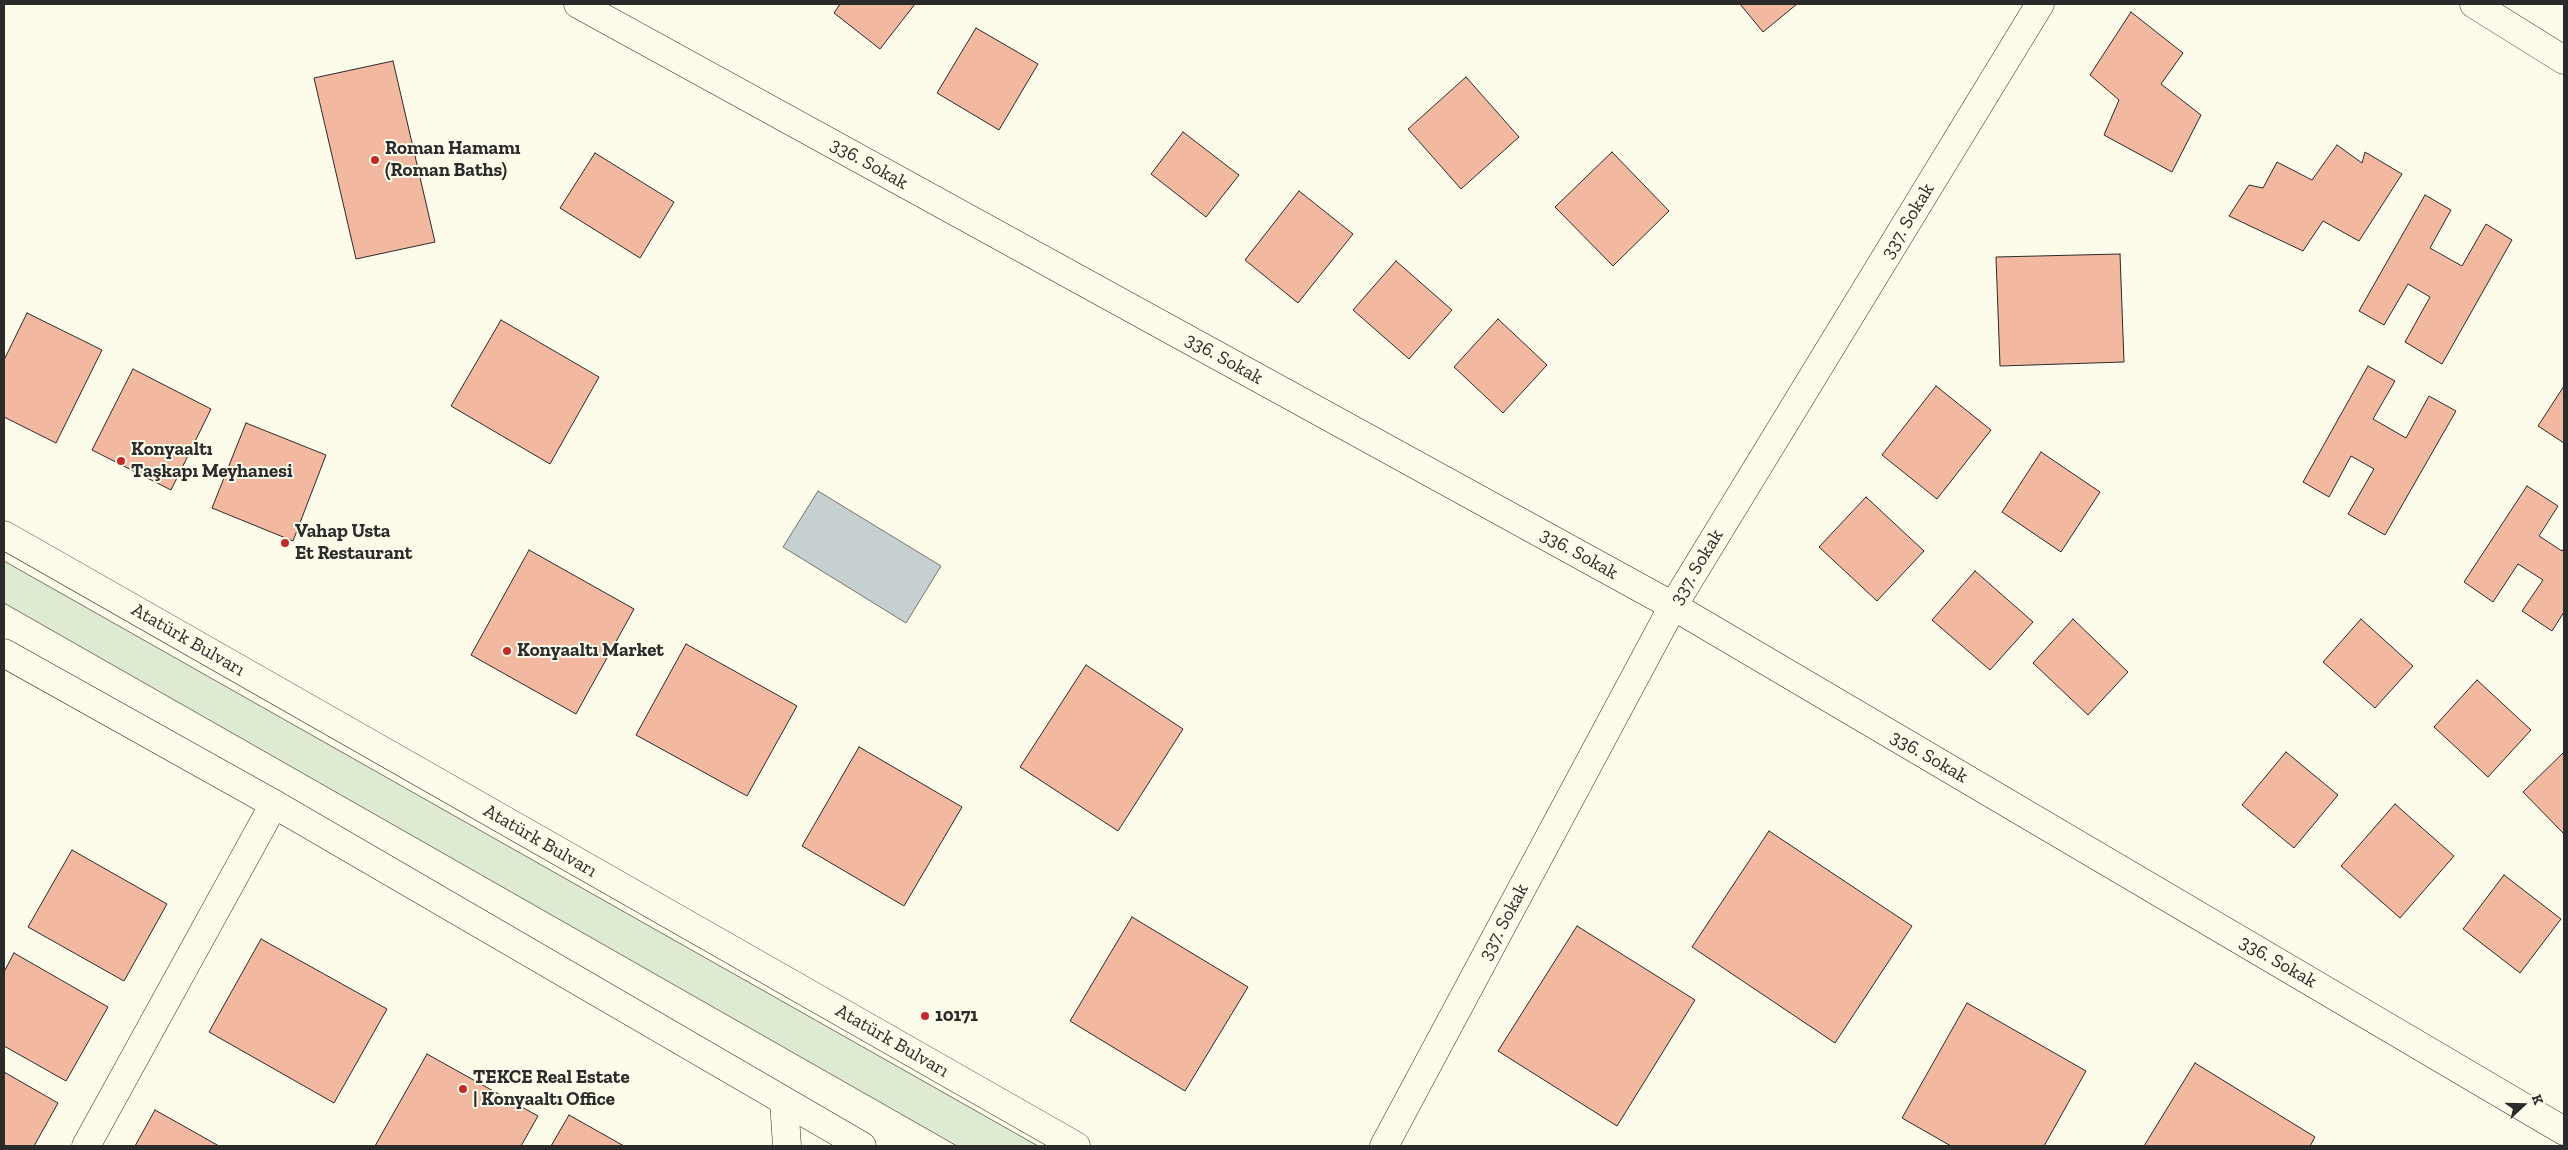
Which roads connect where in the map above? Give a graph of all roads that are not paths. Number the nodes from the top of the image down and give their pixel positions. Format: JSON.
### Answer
{"nodes":[{"id":1,"x":2040,"y":4,"type":"edge"},
{"id":2,"x":2474,"y":4,"type":"edge"},
{"id":3,"x":590,"y":7,"type":"edge"},
{"id":4,"x":2564,"y":60,"type":"edge"},
{"id":5,"x":4,"y":535,"type":"edge"},
{"id":6,"x":1673,"y":606,"type":"junction"},
{"id":7,"x":4,"y":653,"type":"edge"},
{"id":8,"x":274,"y":804,"type":"junction"},
{"id":9,"x":784,"y":1101,"type":"junction"},
{"id":10,"x":2564,"y":1131,"type":"edge"},
{"id":11,"x":86,"y":1146,"type":"edge"},
{"id":12,"x":787,"y":1146,"type":"edge"},
{"id":13,"x":862,"y":1146,"type":"edge"},
{"id":14,"x":1076,"y":1146,"type":"edge"},
{"id":15,"x":1384,"y":1146,"type":"edge"}],
"edges":[{"from":1,"to":6,"type":"street","name":"337. Sokak"},
{"from":2,"to":4,"type":"street"},
{"from":3,"to":6,"type":"street","name":"336. Sokak"},
{"from":5,"to":14,"type":"street","name":"Atatürk Bulvarı"},
{"from":6,"to":10,"type":"street","name":"336. Sokak"},
{"from":6,"to":15,"type":"street","name":"337. Sokak"},
{"from":7,"to":8,"type":"street"},
{"from":8,"to":9,"type":"street"},
{"from":8,"to":11,"type":"street"},
{"from":9,"to":12,"type":"street"},
{"from":9,"to":13,"type":"street"}]}
